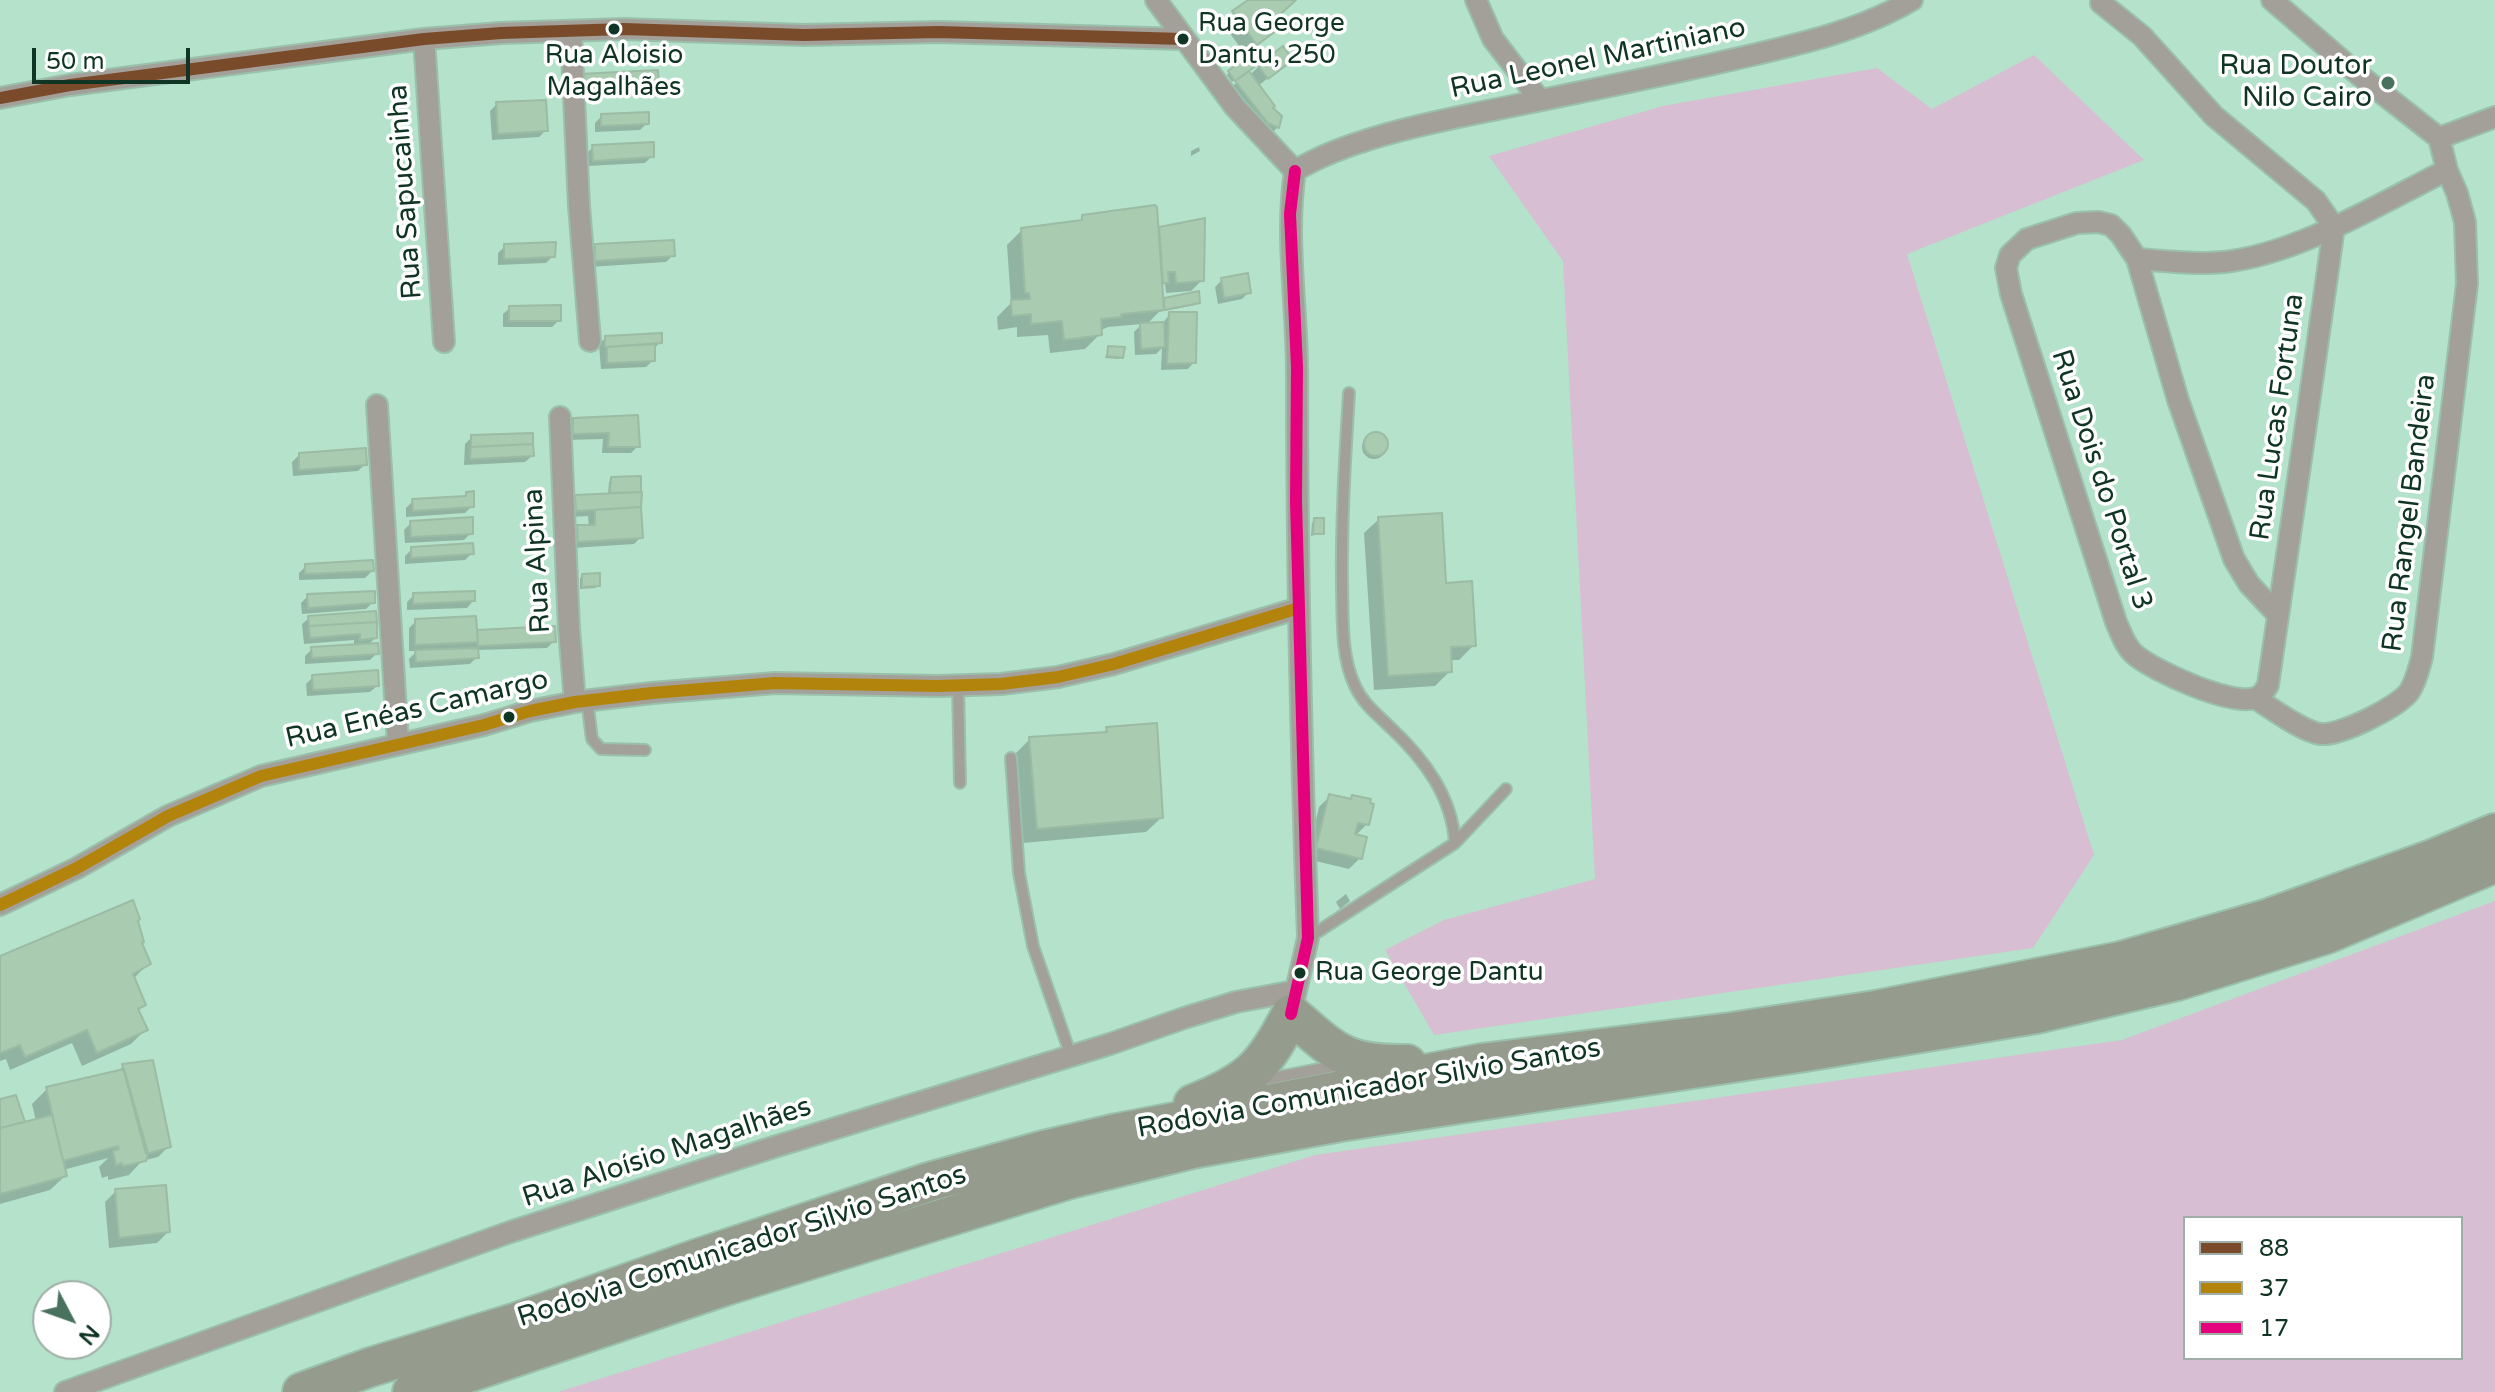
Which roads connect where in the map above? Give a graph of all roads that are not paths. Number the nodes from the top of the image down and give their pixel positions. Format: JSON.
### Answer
{"nodes":[{"id":1,"x":1156,"y":0,"type":"edge"},
{"id":2,"x":1476,"y":0,"type":"edge"},
{"id":3,"x":1912,"y":0,"type":"edge"},
{"id":4,"x":2272,"y":0,"type":"edge"},
{"id":5,"x":2101,"y":3,"type":"dead end"},
{"id":6,"x":571,"y":31,"type":"junction"},
{"id":7,"x":424,"y":39,"type":"junction"},
{"id":8,"x":1183,"y":39,"type":"junction"},
{"id":9,"x":0,"y":98,"type":"edge"},
{"id":10,"x":1540,"y":100,"type":"junction"},
{"id":11,"x":2495,"y":117,"type":"edge"},
{"id":12,"x":2439,"y":138,"type":"junction"},
{"id":13,"x":2447,"y":170,"type":"junction"},
{"id":14,"x":1295,"y":171,"type":"junction"},
{"id":15,"x":2334,"y":227,"type":"junction"},
{"id":16,"x":2137,"y":259,"type":"junction"},
{"id":17,"x":590,"y":341,"type":"dead end"},
{"id":18,"x":444,"y":342,"type":"dead end"},
{"id":19,"x":1349,"y":393,"type":"dead end"},
{"id":20,"x":377,"y":405,"type":"dead end"},
{"id":21,"x":560,"y":417,"type":"dead end"},
{"id":22,"x":1299,"y":608,"type":"junction"},
{"id":23,"x":2278,"y":615,"type":"junction"},
{"id":24,"x":958,"y":685,"type":"junction"},
{"id":25,"x":2255,"y":698,"type":"junction"},
{"id":26,"x":581,"y":701,"type":"junction"},
{"id":27,"x":398,"y":744,"type":"junction"},
{"id":28,"x":645,"y":750,"type":"dead end"},
{"id":29,"x":1011,"y":758,"type":"dead end"},
{"id":30,"x":960,"y":783,"type":"dead end"},
{"id":31,"x":1506,"y":789,"type":"dead end"},
{"id":32,"x":2495,"y":833,"type":"edge"},
{"id":33,"x":1455,"y":843,"type":"junction"},
{"id":34,"x":2495,"y":863,"type":"edge"},
{"id":35,"x":0,"y":905,"type":"edge"},
{"id":36,"x":1308,"y":938,"type":"junction"},
{"id":37,"x":1293,"y":1003,"type":"junction"},
{"id":38,"x":1071,"y":1056,"type":"junction"},
{"id":39,"x":1482,"y":1063,"type":"junction"},
{"id":40,"x":1366,"y":1064,"type":"junction"},
{"id":41,"x":1226,"y":1091,"type":"junction"},
{"id":42,"x":1117,"y":1133,"type":"junction"},
{"id":43,"x":65,"y":1392,"type":"edge"},
{"id":44,"x":302,"y":1392,"type":"edge"},
{"id":45,"x":412,"y":1392,"type":"edge"}],
"edges":[{"from":1,"to":8,"type":"street"},
{"from":2,"to":10,"type":"street"},
{"from":3,"to":10,"type":"street","name":"Rua Leonel Martiniano"},
{"from":4,"to":12,"type":"street"},
{"from":5,"to":15,"type":"street"},
{"from":6,"to":7,"type":"street"},
{"from":6,"to":8,"type":"street"},
{"from":6,"to":17,"type":"street"},
{"from":7,"to":9,"type":"street"},
{"from":7,"to":18,"type":"street","name":"Rua Sapucainha"},
{"from":8,"to":14,"type":"street"},
{"from":10,"to":14,"type":"street","name":"Rua Leonel Martiniano"},
{"from":11,"to":12,"type":"street"},
{"from":12,"to":13,"type":"street","name":"Rua Rangel Bandeira"},
{"from":13,"to":15,"type":"street"},
{"from":13,"to":25,"type":"street","name":"Rua Rangel Bandeira"},
{"from":14,"to":22,"type":"street"},
{"from":15,"to":16,"type":"street"},
{"from":15,"to":23,"type":"street","name":"Rua Lucas Fortuna"},
{"from":16,"to":23,"type":"street"},
{"from":16,"to":25,"type":"street","name":"Rua Dois do Portal 3"},
{"from":19,"to":33,"type":"lane"},
{"from":20,"to":27,"type":"street"},
{"from":21,"to":26,"type":"street","name":"Rua Alpina"},
{"from":22,"to":24,"type":"street","name":"Rua Enéas Camargo"},
{"from":22,"to":36,"type":"street"},
{"from":23,"to":25,"type":"street"},
{"from":24,"to":26,"type":"street","name":"Rua Enéas Camargo"},
{"from":24,"to":30,"type":"lane"},
{"from":26,"to":27,"type":"street","name":"Rua Enéas Camargo"},
{"from":26,"to":28,"type":"lane"},
{"from":27,"to":35,"type":"street","name":"Rua Enéas Camargo"},
{"from":29,"to":38,"type":"lane"},
{"from":31,"to":33,"type":"lane"},
{"from":32,"to":39,"type":"highway","name":"Rodovia Comunicador Silvio Santos"},
{"from":33,"to":36,"type":"lane"},
{"from":34,"to":45,"type":"highway","name":"Rodovia Comunicador Silvio Santos"},
{"from":36,"to":37,"type":"street"},
{"from":37,"to":38,"type":"street","name":"Rua Aloísio Magalhães"},
{"from":37,"to":40,"type":"highway"},
{"from":37,"to":41,"type":"highway"},
{"from":38,"to":43,"type":"street","name":"Rua Aloísio Magalhães"},
{"from":39,"to":40,"type":"highway"},
{"from":39,"to":42,"type":"highway","name":"Rodovia Comunicador Silvio Santos"},
{"from":40,"to":41,"type":"lane"},
{"from":41,"to":42,"type":"highway"},
{"from":42,"to":44,"type":"highway","name":"Rodovia Comunicador Silvio Santos"}]}
